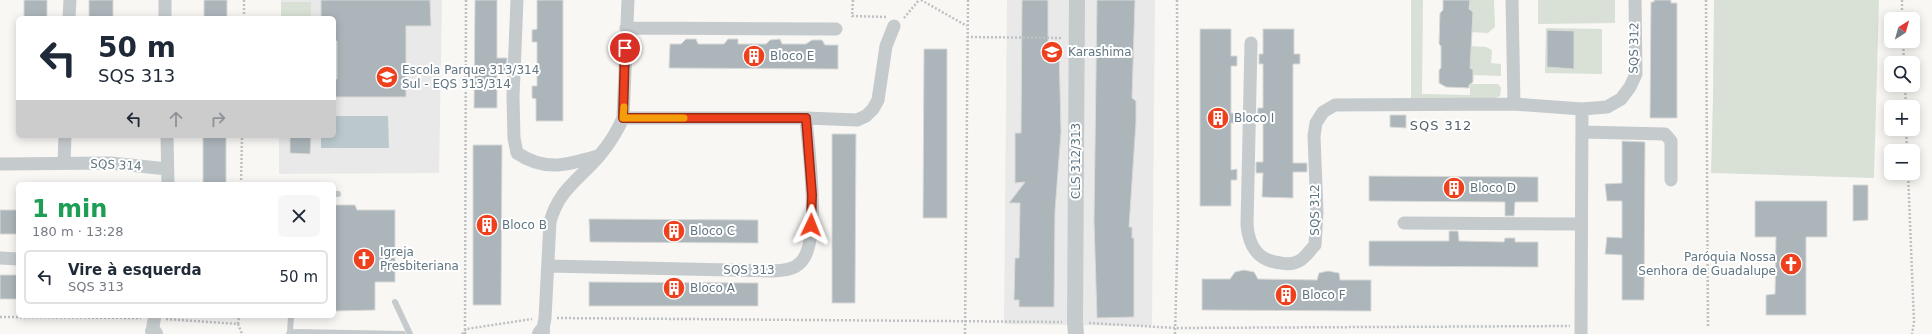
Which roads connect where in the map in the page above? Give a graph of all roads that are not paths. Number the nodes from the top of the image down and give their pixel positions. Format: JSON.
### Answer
{"nodes":[{"id":1,"x":70,"y":0,"type":"edge"},
{"id":2,"x":165,"y":0,"type":"edge"},
{"id":3,"x":517,"y":0,"type":"edge"},
{"id":4,"x":628,"y":0,"type":"edge"},
{"id":5,"x":1077,"y":0,"type":"edge"},
{"id":6,"x":1512,"y":0,"type":"edge"},
{"id":7,"x":1635,"y":0,"type":"edge"},
{"id":8,"x":69,"y":16,"type":"edge"},
{"id":9,"x":165,"y":16,"type":"edge"},
{"id":10,"x":894,"y":20,"type":"road end"},
{"id":11,"x":626,"y":28,"type":"junction"},
{"id":12,"x":836,"y":29,"type":"dead end"},
{"id":13,"x":1251,"y":43,"type":"dead end"},
{"id":14,"x":1514,"y":104,"type":"junction"},
{"id":15,"x":1582,"y":109,"type":"junction"},
{"id":16,"x":623,"y":118,"type":"junction"},
{"id":17,"x":806,"y":118,"type":"junction"},
{"id":18,"x":1582,"y":132,"type":"junction"},
{"id":19,"x":65,"y":138,"type":"edge"},
{"id":20,"x":167,"y":138,"type":"edge"},
{"id":21,"x":599,"y":156,"type":"junction"},
{"id":22,"x":64,"y":163,"type":"junction"},
{"id":23,"x":0,"y":164,"type":"edge"},
{"id":24,"x":168,"y":169,"type":"junction"},
{"id":25,"x":1671,"y":180,"type":"dead end"},
{"id":26,"x":168,"y":182,"type":"edge"},
{"id":27,"x":1404,"y":223,"type":"dead end"},
{"id":28,"x":1581,"y":224,"type":"junction"},
{"id":29,"x":0,"y":258,"type":"edge"},
{"id":30,"x":16,"y":259,"type":"edge"},
{"id":31,"x":548,"y":266,"type":"junction"},
{"id":32,"x":395,"y":302,"type":"dead end"},
{"id":33,"x":291,"y":318,"type":"edge"},
{"id":34,"x":544,"y":330,"type":"edge"},
{"id":35,"x":1074,"y":330,"type":"edge"},
{"id":36,"x":1580,"y":331,"type":"edge"},
{"id":37,"x":290,"y":334,"type":"edge"},
{"id":38,"x":403,"y":334,"type":"edge"},
{"id":39,"x":410,"y":334,"type":"edge"}],
"edges":[{"from":1,"to":8,"type":"street"},
{"from":2,"to":9,"type":"street"},
{"from":3,"to":21,"type":"street"},
{"from":4,"to":11,"type":"street"},
{"from":5,"to":35,"type":"street","name":"CLS 312/313"},
{"from":6,"to":14,"type":"street"},
{"from":7,"to":15,"type":"street","name":"SQS 312"},
{"from":10,"to":17,"type":"street"},
{"from":11,"to":12,"type":"street"},
{"from":11,"to":16,"type":"street"},
{"from":13,"to":14,"type":"street","name":"SQS 312"},
{"from":14,"to":15,"type":"street","name":"SQS 312"},
{"from":15,"to":18,"type":"street"},
{"from":16,"to":17,"type":"street"},
{"from":16,"to":21,"type":"street"},
{"from":17,"to":31,"type":"street","name":"SQS 313"},
{"from":18,"to":25,"type":"street"},
{"from":18,"to":28,"type":"street"},
{"from":19,"to":22,"type":"street"},
{"from":20,"to":24,"type":"street"},
{"from":21,"to":31,"type":"street"},
{"from":22,"to":23,"type":"street","name":"SQS 314"},
{"from":22,"to":24,"type":"street","name":"SQS 314"},
{"from":24,"to":26,"type":"street"},
{"from":27,"to":28,"type":"street"},
{"from":28,"to":36,"type":"street"},
{"from":29,"to":30,"type":"street"},
{"from":31,"to":34,"type":"street"},
{"from":32,"to":39,"type":"lane"},
{"from":33,"to":37,"type":"lane"},
{"from":37,"to":38,"type":"lane"}]}
